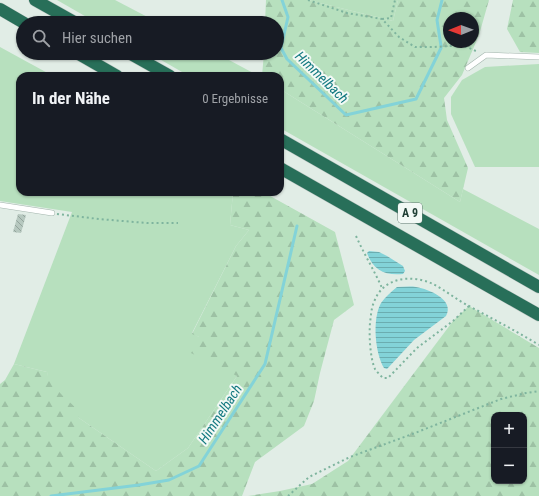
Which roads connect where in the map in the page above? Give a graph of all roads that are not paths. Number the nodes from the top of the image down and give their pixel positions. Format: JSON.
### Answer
{"nodes":[{"id":1,"x":35,"y":0,"type":"edge"},
{"id":2,"x":0,"y":9,"type":"edge"},
{"id":3,"x":64,"y":16,"type":"edge"},
{"id":4,"x":16,"y":18,"type":"edge"},
{"id":5,"x":539,"y":57,"type":"edge"},
{"id":6,"x":89,"y":60,"type":"edge"},
{"id":7,"x":141,"y":60,"type":"edge"},
{"id":8,"x":468,"y":68,"type":"dead end"},
{"id":9,"x":110,"y":72,"type":"edge"},
{"id":10,"x":163,"y":72,"type":"edge"},
{"id":11,"x":284,"y":141,"type":"edge"},
{"id":12,"x":284,"y":170,"type":"edge"},
{"id":13,"x":0,"y":206,"type":"edge"},
{"id":14,"x":52,"y":213,"type":"road end"},
{"id":15,"x":539,"y":286,"type":"edge"},
{"id":16,"x":539,"y":315,"type":"edge"}],
"edges":[{"from":1,"to":3,"type":"highway"},
{"from":2,"to":4,"type":"highway"},
{"from":5,"to":8,"type":"lane"},
{"from":6,"to":9,"type":"highway"},
{"from":7,"to":10,"type":"highway"},
{"from":11,"to":15,"type":"highway","number":"A 9"},
{"from":12,"to":16,"type":"highway","number":"A 9"},
{"from":13,"to":14,"type":"lane"}]}
